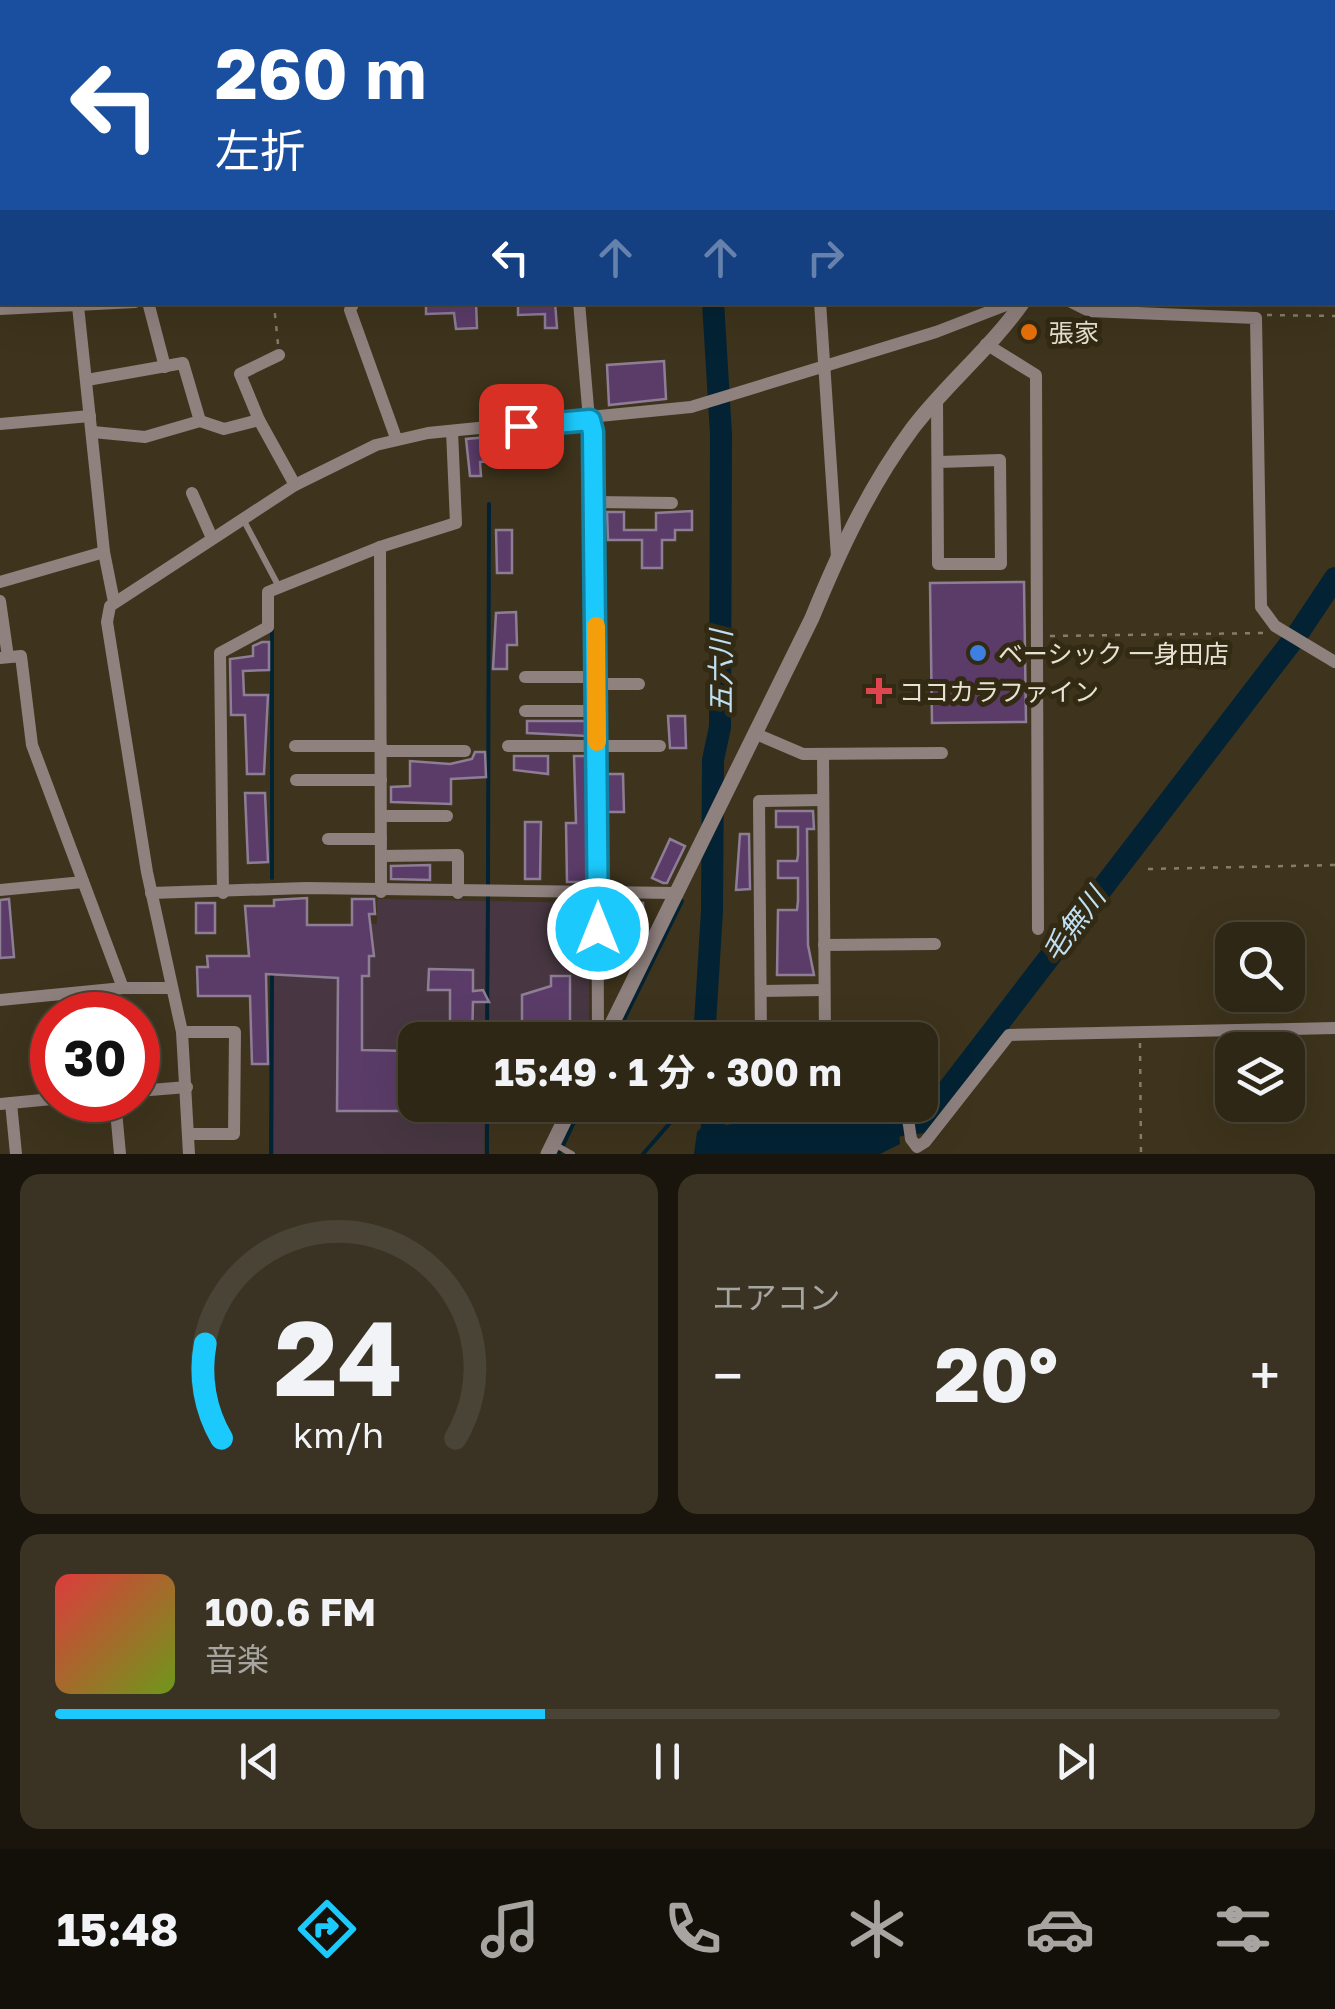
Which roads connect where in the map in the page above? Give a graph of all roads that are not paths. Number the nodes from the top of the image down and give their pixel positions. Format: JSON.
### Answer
{"nodes":[{"id":1,"x":92,"y":305,"type":"edge"},
{"id":2,"x":149,"y":305,"type":"edge"},
{"id":3,"x":352,"y":305,"type":"edge"},
{"id":4,"x":579,"y":305,"type":"edge"},
{"id":5,"x":820,"y":305,"type":"edge"},
{"id":6,"x":1077,"y":305,"type":"edge"},
{"id":7,"x":78,"y":306,"type":"junction"},
{"id":8,"x":1016,"y":306,"type":"edge"},
{"id":9,"x":0,"y":309,"type":"edge"},
{"id":10,"x":986,"y":344,"type":"junction"},
{"id":11,"x":278,"y":355,"type":"road end"},
{"id":12,"x":824,"y":365,"type":"junction"},
{"id":13,"x":165,"y":366,"type":"junction"},
{"id":14,"x":86,"y":380,"type":"junction"},
{"id":15,"x":937,"y":400,"type":"junction"},
{"id":16,"x":90,"y":416,"type":"junction"},
{"id":17,"x":259,"y":420,"type":"junction"},
{"id":18,"x":590,"y":420,"type":"junction"},
{"id":19,"x":200,"y":421,"type":"junction"},
{"id":20,"x":0,"y":424,"type":"edge"},
{"id":21,"x":452,"y":431,"type":"junction"},
{"id":22,"x":93,"y":432,"type":"junction"},
{"id":23,"x":396,"y":438,"type":"junction"},
{"id":24,"x":939,"y":462,"type":"junction"},
{"id":25,"x":295,"y":485,"type":"junction"},
{"id":26,"x":192,"y":493,"type":"dead end"},
{"id":27,"x":596,"y":502,"type":"junction"},
{"id":28,"x":672,"y":503,"type":"dead end"},
{"id":29,"x":242,"y":518,"type":"junction"},
{"id":30,"x":212,"y":538,"type":"junction"},
{"id":31,"x":380,"y":547,"type":"junction"},
{"id":32,"x":104,"y":552,"type":"junction"},
{"id":33,"x":836,"y":557,"type":"junction"},
{"id":34,"x":0,"y":582,"type":"edge"},
{"id":35,"x":279,"y":588,"type":"junction"},
{"id":36,"x":0,"y":601,"type":"edge"},
{"id":37,"x":114,"y":602,"type":"junction"},
{"id":38,"x":4,"y":658,"type":"edge"},
{"id":39,"x":1335,"y":662,"type":"edge"},
{"id":40,"x":524,"y":676,"type":"dead end"},
{"id":41,"x":596,"y":681,"type":"junction"},
{"id":42,"x":638,"y":684,"type":"dead end"},
{"id":43,"x":525,"y":711,"type":"dead end"},
{"id":44,"x":597,"y":712,"type":"junction"},
{"id":45,"x":754,"y":733,"type":"junction"},
{"id":46,"x":295,"y":746,"type":"dead end"},
{"id":47,"x":508,"y":746,"type":"dead end"},
{"id":48,"x":597,"y":746,"type":"junction"},
{"id":49,"x":660,"y":746,"type":"dead end"},
{"id":50,"x":381,"y":748,"type":"junction"},
{"id":51,"x":464,"y":750,"type":"dead end"},
{"id":52,"x":942,"y":752,"type":"dead end"},
{"id":53,"x":822,"y":754,"type":"junction"},
{"id":54,"x":296,"y":780,"type":"dead end"},
{"id":55,"x":381,"y":780,"type":"junction"},
{"id":56,"x":823,"y":800,"type":"junction"},
{"id":57,"x":381,"y":816,"type":"junction"},
{"id":58,"x":447,"y":816,"type":"dead end"},
{"id":59,"x":328,"y":839,"type":"dead end"},
{"id":60,"x":381,"y":839,"type":"junction"},
{"id":61,"x":381,"y":856,"type":"junction"},
{"id":62,"x":83,"y":882,"type":"junction"},
{"id":63,"x":0,"y":890,"type":"edge"},
{"id":64,"x":381,"y":892,"type":"junction"},
{"id":65,"x":458,"y":892,"type":"junction"},
{"id":66,"x":598,"y":892,"type":"junction"},
{"id":67,"x":151,"y":893,"type":"junction"},
{"id":68,"x":223,"y":893,"type":"junction"},
{"id":69,"x":675,"y":893,"type":"junction"},
{"id":70,"x":1038,"y":929,"type":"dead end"},
{"id":71,"x":934,"y":944,"type":"dead end"},
{"id":72,"x":824,"y":945,"type":"junction"},
{"id":73,"x":123,"y":988,"type":"junction"},
{"id":74,"x":172,"y":988,"type":"junction"},
{"id":75,"x":824,"y":990,"type":"junction"},
{"id":76,"x":761,"y":991,"type":"junction"},
{"id":77,"x":0,"y":1000,"type":"edge"},
{"id":78,"x":601,"y":1022,"type":"edge"},
{"id":79,"x":610,"y":1022,"type":"edge"},
{"id":80,"x":761,"y":1022,"type":"edge"},
{"id":81,"x":825,"y":1022,"type":"edge"},
{"id":82,"x":1335,"y":1028,"type":"edge"},
{"id":83,"x":182,"y":1032,"type":"junction"},
{"id":84,"x":187,"y":1086,"type":"junction"},
{"id":85,"x":160,"y":1089,"type":"edge"},
{"id":86,"x":6,"y":1104,"type":"edge"},
{"id":87,"x":117,"y":1122,"type":"edge"},
{"id":88,"x":567,"y":1122,"type":"edge"},
{"id":89,"x":909,"y":1122,"type":"edge"},
{"id":90,"x":189,"y":1134,"type":"junction"},
{"id":91,"x":560,"y":1150,"type":"edge"},
{"id":92,"x":16,"y":1154,"type":"edge"},
{"id":93,"x":120,"y":1154,"type":"edge"},
{"id":94,"x":189,"y":1154,"type":"edge"}],
"edges":[{"from":1,"to":7,"type":"street"},
{"from":2,"to":13,"type":"street"},
{"from":3,"to":23,"type":"street"},
{"from":4,"to":18,"type":"street"},
{"from":5,"to":12,"type":"street"},
{"from":6,"to":39,"type":"street"},
{"from":7,"to":9,"type":"street"},
{"from":7,"to":14,"type":"street"},
{"from":8,"to":10,"type":"street"},
{"from":8,"to":12,"type":"street"},
{"from":10,"to":15,"type":"street"},
{"from":10,"to":70,"type":"street"},
{"from":11,"to":17,"type":"street"},
{"from":12,"to":18,"type":"street"},
{"from":12,"to":33,"type":"street"},
{"from":13,"to":14,"type":"street"},
{"from":13,"to":19,"type":"street"},
{"from":14,"to":16,"type":"street"},
{"from":15,"to":24,"type":"street"},
{"from":15,"to":33,"type":"street"},
{"from":16,"to":20,"type":"street"},
{"from":16,"to":22,"type":"street"},
{"from":17,"to":19,"type":"street"},
{"from":17,"to":25,"type":"street"},
{"from":18,"to":21,"type":"street"},
{"from":18,"to":27,"type":"street"},
{"from":19,"to":22,"type":"street"},
{"from":21,"to":23,"type":"street"},
{"from":21,"to":31,"type":"street"},
{"from":22,"to":32,"type":"street"},
{"from":23,"to":25,"type":"street"},
{"from":24,"to":24,"type":"street"},
{"from":25,"to":29,"type":"street"},
{"from":26,"to":30,"type":"street"},
{"from":27,"to":28,"type":"street"},
{"from":27,"to":41,"type":"street"},
{"from":29,"to":30,"type":"street"},
{"from":29,"to":35,"type":"lane"},
{"from":30,"to":37,"type":"street"},
{"from":31,"to":35,"type":"street"},
{"from":31,"to":50,"type":"street"},
{"from":32,"to":34,"type":"street"},
{"from":32,"to":37,"type":"street"},
{"from":33,"to":45,"type":"street"},
{"from":35,"to":68,"type":"street"},
{"from":36,"to":38,"type":"street"},
{"from":37,"to":67,"type":"street"},
{"from":38,"to":62,"type":"street"},
{"from":40,"to":41,"type":"street"},
{"from":41,"to":42,"type":"street"},
{"from":41,"to":44,"type":"street"},
{"from":43,"to":44,"type":"street"},
{"from":44,"to":48,"type":"street"},
{"from":45,"to":53,"type":"street"},
{"from":45,"to":69,"type":"street"},
{"from":46,"to":50,"type":"street"},
{"from":47,"to":48,"type":"street"},
{"from":48,"to":49,"type":"street"},
{"from":48,"to":66,"type":"street"},
{"from":50,"to":51,"type":"street"},
{"from":50,"to":55,"type":"street"},
{"from":52,"to":53,"type":"street"},
{"from":53,"to":56,"type":"street"},
{"from":54,"to":55,"type":"street"},
{"from":55,"to":57,"type":"street"},
{"from":56,"to":72,"type":"street"},
{"from":56,"to":76,"type":"street"},
{"from":57,"to":58,"type":"street"},
{"from":57,"to":60,"type":"street"},
{"from":59,"to":60,"type":"street"},
{"from":60,"to":61,"type":"street"},
{"from":61,"to":64,"type":"street"},
{"from":61,"to":65,"type":"street"},
{"from":62,"to":63,"type":"street"},
{"from":62,"to":73,"type":"street"},
{"from":64,"to":65,"type":"street"},
{"from":64,"to":68,"type":"street"},
{"from":65,"to":66,"type":"street"},
{"from":66,"to":69,"type":"street"},
{"from":66,"to":78,"type":"street"},
{"from":67,"to":68,"type":"street"},
{"from":67,"to":74,"type":"street"},
{"from":69,"to":79,"type":"street"},
{"from":71,"to":72,"type":"street"},
{"from":72,"to":75,"type":"street"},
{"from":73,"to":74,"type":"street"},
{"from":73,"to":77,"type":"street"},
{"from":74,"to":83,"type":"street"},
{"from":75,"to":76,"type":"street"},
{"from":75,"to":81,"type":"street"},
{"from":76,"to":80,"type":"street"},
{"from":82,"to":89,"type":"street"},
{"from":83,"to":84,"type":"street"},
{"from":83,"to":90,"type":"street"},
{"from":84,"to":85,"type":"street"},
{"from":84,"to":90,"type":"street"},
{"from":86,"to":92,"type":"street"},
{"from":87,"to":93,"type":"street"},
{"from":88,"to":91,"type":"street"},
{"from":90,"to":94,"type":"street"}]}
